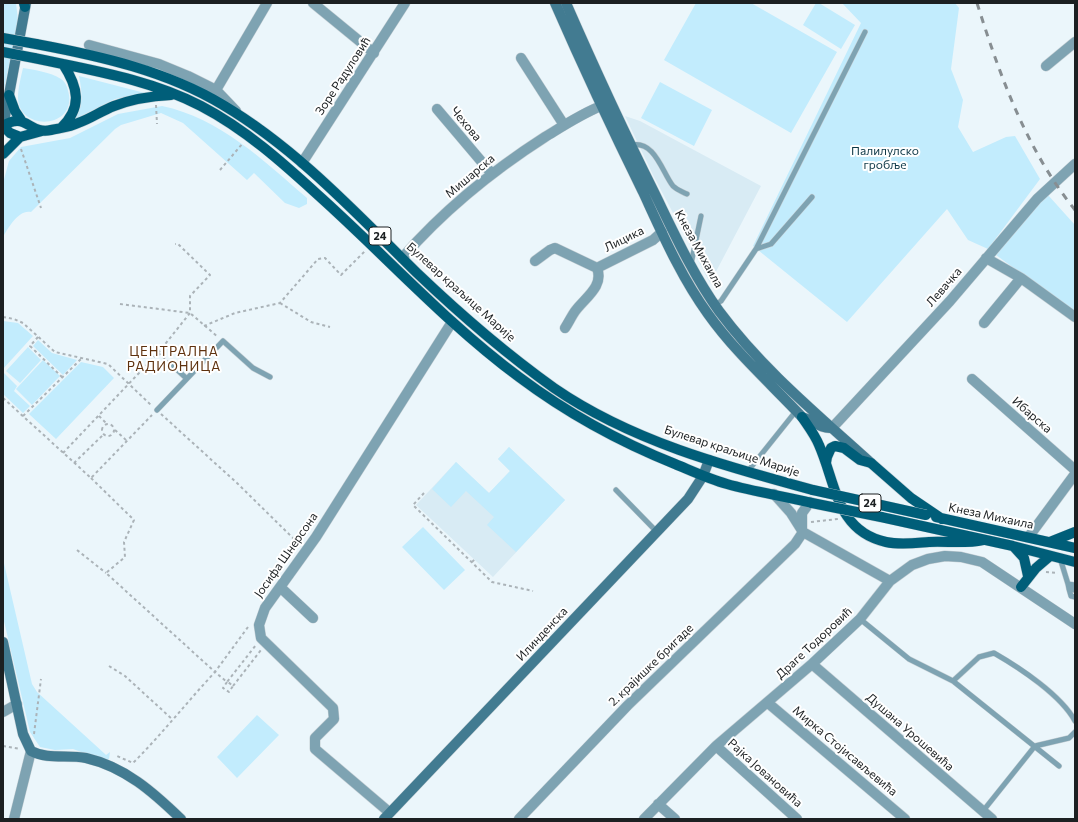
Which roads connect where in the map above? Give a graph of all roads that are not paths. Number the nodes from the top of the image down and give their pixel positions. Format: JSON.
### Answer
{"nodes":[{"id":1,"x":267,"y":3,"type":"edge"},
{"id":2,"x":313,"y":3,"type":"edge"},
{"id":3,"x":405,"y":3,"type":"edge"},
{"id":4,"x":555,"y":3,"type":"edge"},
{"id":5,"x":566,"y":3,"type":"edge"},
{"id":6,"x":25,"y":4,"type":"edge"},
{"id":7,"x":864,"y":32,"type":"dead end"},
{"id":8,"x":3,"y":38,"type":"edge"},
{"id":9,"x":1075,"y":42,"type":"edge"},
{"id":10,"x":89,"y":45,"type":"dead end"},
{"id":11,"x":3,"y":52,"type":"edge"},
{"id":12,"x":374,"y":53,"type":"junction"},
{"id":13,"x":521,"y":58,"type":"dead end"},
{"id":14,"x":62,"y":64,"type":"junction"},
{"id":15,"x":1046,"y":66,"type":"dead end"},
{"id":16,"x":216,"y":90,"type":"junction"},
{"id":17,"x":177,"y":95,"type":"junction"},
{"id":18,"x":9,"y":96,"type":"junction"},
{"id":19,"x":601,"y":106,"type":"junction"},
{"id":20,"x":437,"y":109,"type":"dead end"},
{"id":21,"x":241,"y":117,"type":"junction"},
{"id":22,"x":21,"y":120,"type":"junction"},
{"id":23,"x":4,"y":122,"type":"edge"},
{"id":24,"x":564,"y":125,"type":"junction"},
{"id":25,"x":61,"y":128,"type":"junction"},
{"id":26,"x":42,"y":130,"type":"junction"},
{"id":27,"x":20,"y":142,"type":"junction"},
{"id":28,"x":631,"y":145,"type":"junction"},
{"id":29,"x":3,"y":154,"type":"edge"},
{"id":30,"x":302,"y":163,"type":"junction"},
{"id":31,"x":1075,"y":164,"type":"edge"},
{"id":32,"x":492,"y":174,"type":"junction"},
{"id":33,"x":686,"y":194,"type":"dead end"},
{"id":34,"x":812,"y":197,"type":"dead end"},
{"id":35,"x":701,"y":216,"type":"dead end"},
{"id":36,"x":662,"y":232,"type":"junction"},
{"id":37,"x":756,"y":249,"type":"junction"},
{"id":38,"x":402,"y":258,"type":"junction"},
{"id":39,"x":986,"y":258,"type":"junction"},
{"id":40,"x":535,"y":261,"type":"dead end"},
{"id":41,"x":691,"y":265,"type":"junction"},
{"id":42,"x":597,"y":268,"type":"junction"},
{"id":43,"x":1021,"y":278,"type":"junction"},
{"id":44,"x":715,"y":305,"type":"junction"},
{"id":45,"x":1075,"y":317,"type":"edge"},
{"id":46,"x":452,"y":322,"type":"junction"},
{"id":47,"x":984,"y":323,"type":"dead end"},
{"id":48,"x":565,"y":328,"type":"dead end"},
{"id":49,"x":172,"y":365,"type":"road end"},
{"id":50,"x":270,"y":377,"type":"dead end"},
{"id":51,"x":186,"y":378,"type":"junction"},
{"id":52,"x":972,"y":378,"type":"dead end"},
{"id":53,"x":157,"y":410,"type":"road end"},
{"id":54,"x":799,"y":414,"type":"junction"},
{"id":55,"x":832,"y":428,"type":"junction"},
{"id":56,"x":709,"y":460,"type":"junction"},
{"id":57,"x":871,"y":462,"type":"junction"},
{"id":58,"x":826,"y":465,"type":"junction"},
{"id":59,"x":1075,"y":470,"type":"edge"},
{"id":60,"x":748,"y":471,"type":"junction"},
{"id":61,"x":1075,"y":474,"type":"edge"},
{"id":62,"x":703,"y":476,"type":"junction"},
{"id":63,"x":616,"y":490,"type":"dead end"},
{"id":64,"x":774,"y":494,"type":"junction"},
{"id":65,"x":811,"y":503,"type":"junction"},
{"id":66,"x":926,"y":515,"type":"joint"},
{"id":67,"x":942,"y":519,"type":"junction"},
{"id":68,"x":657,"y":532,"type":"junction"},
{"id":69,"x":803,"y":532,"type":"junction"},
{"id":70,"x":1075,"y":532,"type":"edge"},
{"id":71,"x":1027,"y":537,"type":"junction"},
{"id":72,"x":983,"y":540,"type":"junction"},
{"id":73,"x":1050,"y":542,"type":"junction"},
{"id":74,"x":1013,"y":546,"type":"junction"},
{"id":75,"x":1075,"y":548,"type":"edge"},
{"id":76,"x":1055,"y":557,"type":"junction"},
{"id":77,"x":1075,"y":562,"type":"edge"},
{"id":78,"x":1028,"y":576,"type":"junction"},
{"id":79,"x":890,"y":581,"type":"junction"},
{"id":80,"x":1075,"y":585,"type":"edge"},
{"id":81,"x":280,"y":587,"type":"junction"},
{"id":82,"x":1021,"y":587,"type":"junction"},
{"id":83,"x":1071,"y":588,"type":"edge"},
{"id":84,"x":1073,"y":598,"type":"edge"},
{"id":85,"x":313,"y":618,"type":"dead end"},
{"id":86,"x":860,"y":619,"type":"junction"},
{"id":87,"x":1075,"y":624,"type":"edge"},
{"id":88,"x":3,"y":642,"type":"edge"},
{"id":89,"x":812,"y":664,"type":"junction"},
{"id":90,"x":953,"y":681,"type":"junction"},
{"id":91,"x":768,"y":703,"type":"junction"},
{"id":92,"x":16,"y":704,"type":"junction"},
{"id":93,"x":3,"y":712,"type":"edge"},
{"id":94,"x":1075,"y":722,"type":"edge"},
{"id":95,"x":1075,"y":732,"type":"edge"},
{"id":96,"x":716,"y":746,"type":"junction"},
{"id":97,"x":1035,"y":746,"type":"junction"},
{"id":98,"x":31,"y":751,"type":"junction"},
{"id":99,"x":1059,"y":766,"type":"dead end"},
{"id":100,"x":658,"y":804,"type":"junction"},
{"id":101,"x":983,"y":811,"type":"junction"},
{"id":102,"x":386,"y":816,"type":"edge"},
{"id":103,"x":14,"y":819,"type":"edge"},
{"id":104,"x":181,"y":819,"type":"edge"},
{"id":105,"x":519,"y":819,"type":"edge"},
{"id":106,"x":644,"y":819,"type":"edge"},
{"id":107,"x":675,"y":819,"type":"edge"},
{"id":108,"x":797,"y":819,"type":"edge"},
{"id":109,"x":905,"y":819,"type":"edge"},
{"id":110,"x":992,"y":819,"type":"edge"}],
"edges":[{"from":1,"to":16,"type":"street"},
{"from":2,"to":12,"type":"street"},
{"from":3,"to":12,"type":"street","name":"Зоре Радуловић"},
{"from":4,"to":19,"type":"main road","name":"Кнеза Михаила"},
{"from":5,"to":28,"type":"main road","name":"Кнеза Михаила"},
{"from":6,"to":18,"type":"main road"},
{"from":7,"to":37,"type":"lane"},
{"from":8,"to":21,"type":"main road","name":"Булевар краљице Марије","number":"24","bridge":true},
{"from":9,"to":15,"type":"street"},
{"from":10,"to":16,"type":"street"},
{"from":11,"to":14,"type":"main road","number":"24","bridge":true},
{"from":12,"to":30,"type":"street","name":"Зоре Радуловић"},
{"from":13,"to":24,"type":"street"},
{"from":14,"to":17,"type":"main road","number":"24"},
{"from":14,"to":25,"type":"main road"},
{"from":16,"to":21,"type":"street"},
{"from":17,"to":25,"type":"main road"},
{"from":17,"to":46,"type":"main road","number":"24"},
{"from":18,"to":22,"type":"main road"},
{"from":18,"to":23,"type":"main road"},
{"from":19,"to":24,"type":"street","name":"Мишарска"},
{"from":19,"to":36,"type":"main road","name":"Кнеза Михаила"},
{"from":20,"to":32,"type":"street","name":"Чехова"},
{"from":21,"to":30,"type":"main road","name":"Булевар краљице Марије","number":"24"},
{"from":22,"to":23,"type":"main road"},
{"from":22,"to":26,"type":"main road"},
{"from":23,"to":27,"type":"main road"},
{"from":24,"to":32,"type":"street","name":"Мишарска"},
{"from":25,"to":26,"type":"main road"},
{"from":26,"to":27,"type":"main road"},
{"from":27,"to":29,"type":"main road"},
{"from":28,"to":33,"type":"lane"},
{"from":28,"to":41,"type":"main road","name":"Кнеза Михаила"},
{"from":30,"to":38,"type":"main road","name":"Булевар краљице Марије","number":"24"},
{"from":31,"to":39,"type":"street","name":"Левачка"},
{"from":32,"to":38,"type":"street","name":"Мишарска"},
{"from":34,"to":37,"type":"lane"},
{"from":35,"to":41,"type":"lane"},
{"from":36,"to":42,"type":"street","name":"Лицика"},
{"from":36,"to":54,"type":"main road","name":"Кнеза Михаила"},
{"from":37,"to":44,"type":"lane"},
{"from":38,"to":56,"type":"main road","name":"Булевар краљице Марије","number":"24"},
{"from":39,"to":43,"type":"street"},
{"from":39,"to":55,"type":"street","name":"Левачка"},
{"from":40,"to":42,"type":"street","name":"Лицика"},
{"from":41,"to":44,"type":"main road","name":"Кнеза Михаила"},
{"from":42,"to":48,"type":"street","name":"Лицика"},
{"from":43,"to":45,"type":"street"},
{"from":43,"to":47,"type":"street"},
{"from":44,"to":55,"type":"main road","name":"Кнеза Михаила"},
{"from":46,"to":62,"type":"main road","number":"24"},
{"from":46,"to":81,"type":"street","name":"Јосифа Шнерсона"},
{"from":49,"to":51,"type":"lane"},
{"from":50,"to":51,"type":"lane"},
{"from":51,"to":53,"type":"lane"},
{"from":52,"to":59,"type":"street","name":"Ибарска"},
{"from":54,"to":55,"type":"main road","name":"Кнеза Михаила"},
{"from":54,"to":58,"type":"main road"},
{"from":54,"to":60,"type":"lane"},
{"from":55,"to":57,"type":"main road","name":"Кнеза Михаила"},
{"from":56,"to":60,"type":"main road","name":"Булевар краљице Марије","number":"24"},
{"from":56,"to":62,"type":"main road","name":"Илинденска"},
{"from":57,"to":58,"type":"main road"},
{"from":57,"to":67,"type":"main road"},
{"from":58,"to":72,"type":"main road"},
{"from":60,"to":66,"type":"main road","name":"Булевар краљице Марије","number":"24","bridge":true},
{"from":61,"to":71,"type":"street"},
{"from":62,"to":64,"type":"main road","number":"24"},
{"from":62,"to":68,"type":"main road","name":"Илинденска"},
{"from":63,"to":68,"type":"lane"},
{"from":64,"to":65,"type":"main road","number":"24"},
{"from":64,"to":69,"type":"street"},
{"from":65,"to":69,"type":"street"},
{"from":65,"to":72,"type":"main road","name":"Кнеза Михаила","number":"24","bridge":true},
{"from":66,"to":67,"type":"main road","name":"Кнеза Михаила","number":"24"},
{"from":67,"to":71,"type":"main road","name":"Кнеза Михаила","number":"24"},
{"from":68,"to":102,"type":"main road","name":"Илинденска"},
{"from":69,"to":79,"type":"street"},
{"from":69,"to":105,"type":"street","name":"2. крајишке бригаде"},
{"from":70,"to":73,"type":"main road"},
{"from":71,"to":73,"type":"main road","name":"Кнеза Михаила","number":"24"},
{"from":72,"to":74,"type":"main road","number":"24"},
{"from":73,"to":75,"type":"main road","number":"24"},
{"from":74,"to":76,"type":"main road","number":"24"},
{"from":74,"to":78,"type":"main road"},
{"from":76,"to":77,"type":"main road","number":"24"},
{"from":76,"to":78,"type":"main road"},
{"from":76,"to":83,"type":"lane"},
{"from":78,"to":82,"type":"main road"},
{"from":79,"to":82,"type":"street","name":"Драге Тодоровић"},
{"from":79,"to":86,"type":"street","name":"Драге Тодоровић"},
{"from":80,"to":83,"type":"lane"},
{"from":81,"to":85,"type":"street"},
{"from":81,"to":102,"type":"street","name":"Јосифа Шнерсона"},
{"from":82,"to":87,"type":"street","name":"Драге Тодоровић"},
{"from":83,"to":84,"type":"lane"},
{"from":86,"to":89,"type":"street","name":"Драге Тодоровић"},
{"from":86,"to":90,"type":"lane"},
{"from":88,"to":92,"type":"main road"},
{"from":89,"to":91,"type":"street","name":"Драге Тодоровић"},
{"from":89,"to":101,"type":"street","name":"Душана Урошевића"},
{"from":90,"to":94,"type":"lane"},
{"from":90,"to":97,"type":"lane"},
{"from":91,"to":96,"type":"street","name":"Драге Тодоровић"},
{"from":91,"to":109,"type":"street","name":"Мирка Стојисављевића"},
{"from":92,"to":93,"type":"street"},
{"from":92,"to":98,"type":"main road"},
{"from":95,"to":97,"type":"lane"},
{"from":96,"to":100,"type":"street","name":"Драге Тодоровић"},
{"from":96,"to":108,"type":"street","name":"Рајка Јовановића"},
{"from":97,"to":99,"type":"lane"},
{"from":97,"to":101,"type":"lane"},
{"from":98,"to":103,"type":"street"},
{"from":98,"to":104,"type":"main road"},
{"from":100,"to":106,"type":"street","name":"Драге Тодоровић"},
{"from":100,"to":107,"type":"street"},
{"from":101,"to":110,"type":"street","name":"Душана Урошевића"}]}
